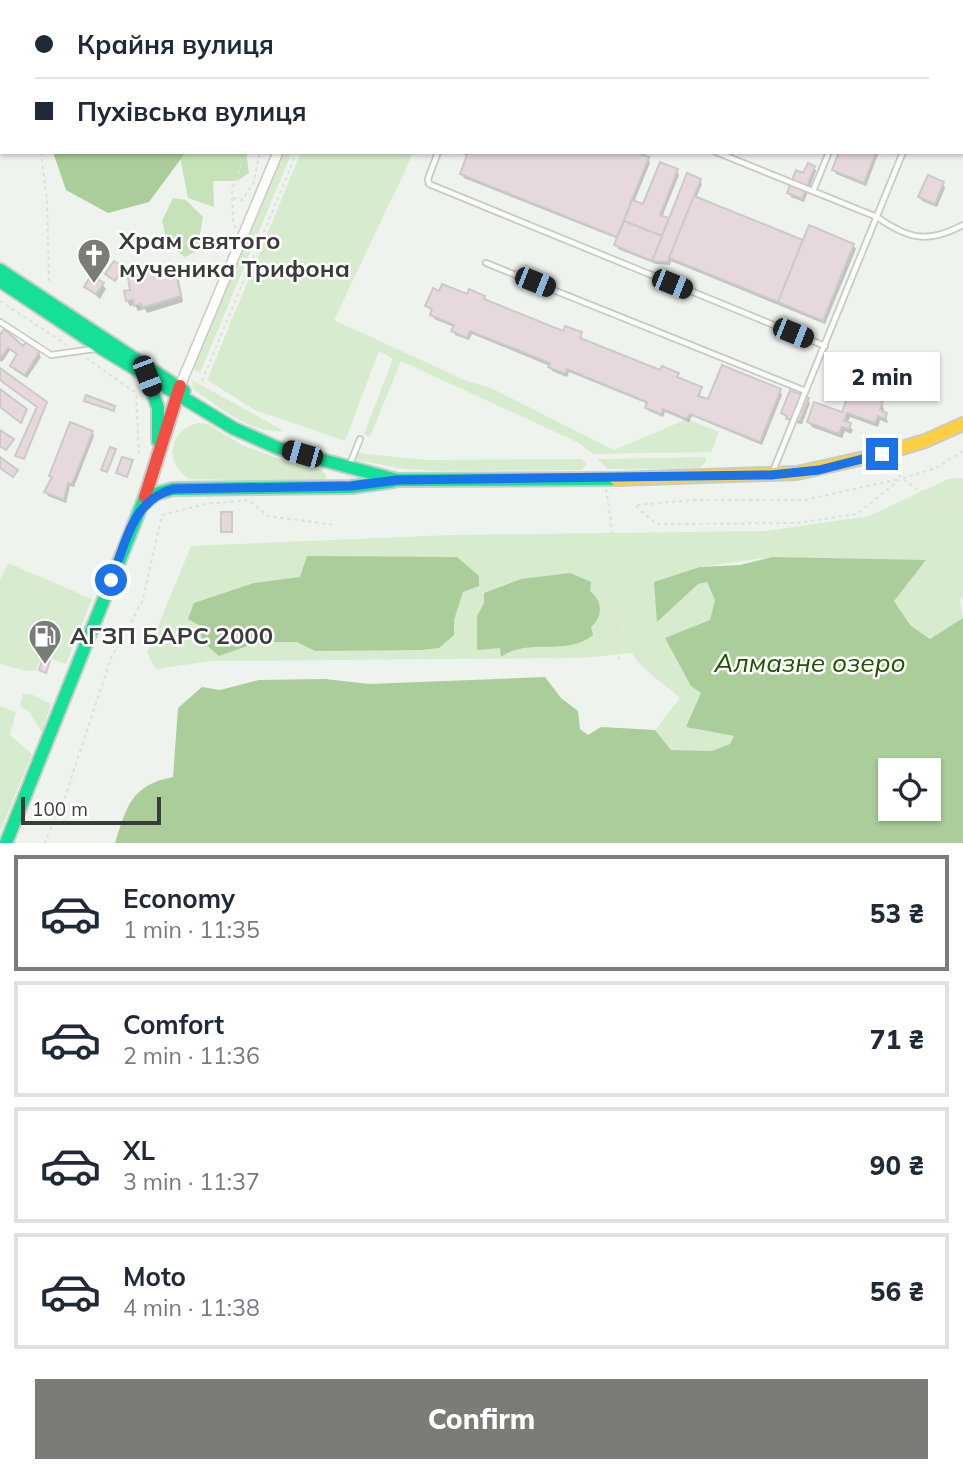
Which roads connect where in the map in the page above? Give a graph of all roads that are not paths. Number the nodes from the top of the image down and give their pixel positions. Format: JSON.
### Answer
{"nodes":[{"id":1,"x":277,"y":154,"type":"edge"},
{"id":2,"x":437,"y":154,"type":"edge"},
{"id":3,"x":721,"y":154,"type":"edge"},
{"id":4,"x":828,"y":154,"type":"edge"},
{"id":5,"x":902,"y":154,"type":"edge"},
{"id":6,"x":813,"y":191,"type":"junction"},
{"id":7,"x":877,"y":217,"type":"junction"},
{"id":8,"x":963,"y":225,"type":"edge"},
{"id":9,"x":486,"y":262,"type":"dead end"},
{"id":10,"x":0,"y":270,"type":"edge"},
{"id":11,"x":0,"y":281,"type":"edge"},
{"id":12,"x":0,"y":322,"type":"edge"},
{"id":13,"x":825,"y":346,"type":"junction"},
{"id":14,"x":101,"y":348,"type":"junction"},
{"id":15,"x":147,"y":376,"type":"junction"},
{"id":16,"x":178,"y":390,"type":"junction"},
{"id":17,"x":803,"y":390,"type":"junction"},
{"id":18,"x":963,"y":424,"type":"edge"},
{"id":19,"x":359,"y":439,"type":"dead end"},
{"id":20,"x":349,"y":468,"type":"junction"},
{"id":21,"x":156,"y":469,"type":"junction"},
{"id":22,"x":771,"y":475,"type":"junction"},
{"id":23,"x":397,"y":480,"type":"junction"},
{"id":24,"x":142,"y":506,"type":"junction"},
{"id":25,"x":6,"y":843,"type":"edge"}],
"edges":[{"from":1,"to":16,"type":"street"},
{"from":2,"to":13,"type":"lane"},
{"from":3,"to":6,"type":"lane"},
{"from":4,"to":6,"type":"lane"},
{"from":5,"to":7,"type":"lane"},
{"from":6,"to":7,"type":"lane"},
{"from":7,"to":8,"type":"lane"},
{"from":7,"to":13,"type":"lane"},
{"from":9,"to":17,"type":"lane"},
{"from":10,"to":16,"type":"street"},
{"from":11,"to":14,"type":"street"},
{"from":12,"to":14,"type":"lane"},
{"from":13,"to":17,"type":"lane"},
{"from":14,"to":15,"type":"street"},
{"from":15,"to":16,"type":"street"},
{"from":15,"to":21,"type":"street"},
{"from":16,"to":20,"type":"street"},
{"from":16,"to":21,"type":"street"},
{"from":17,"to":22,"type":"lane"},
{"from":18,"to":22,"type":"street"},
{"from":19,"to":20,"type":"lane"},
{"from":20,"to":23,"type":"street"},
{"from":21,"to":24,"type":"street"},
{"from":22,"to":23,"type":"street"},
{"from":23,"to":24,"type":"street"},
{"from":24,"to":25,"type":"street"}]}
